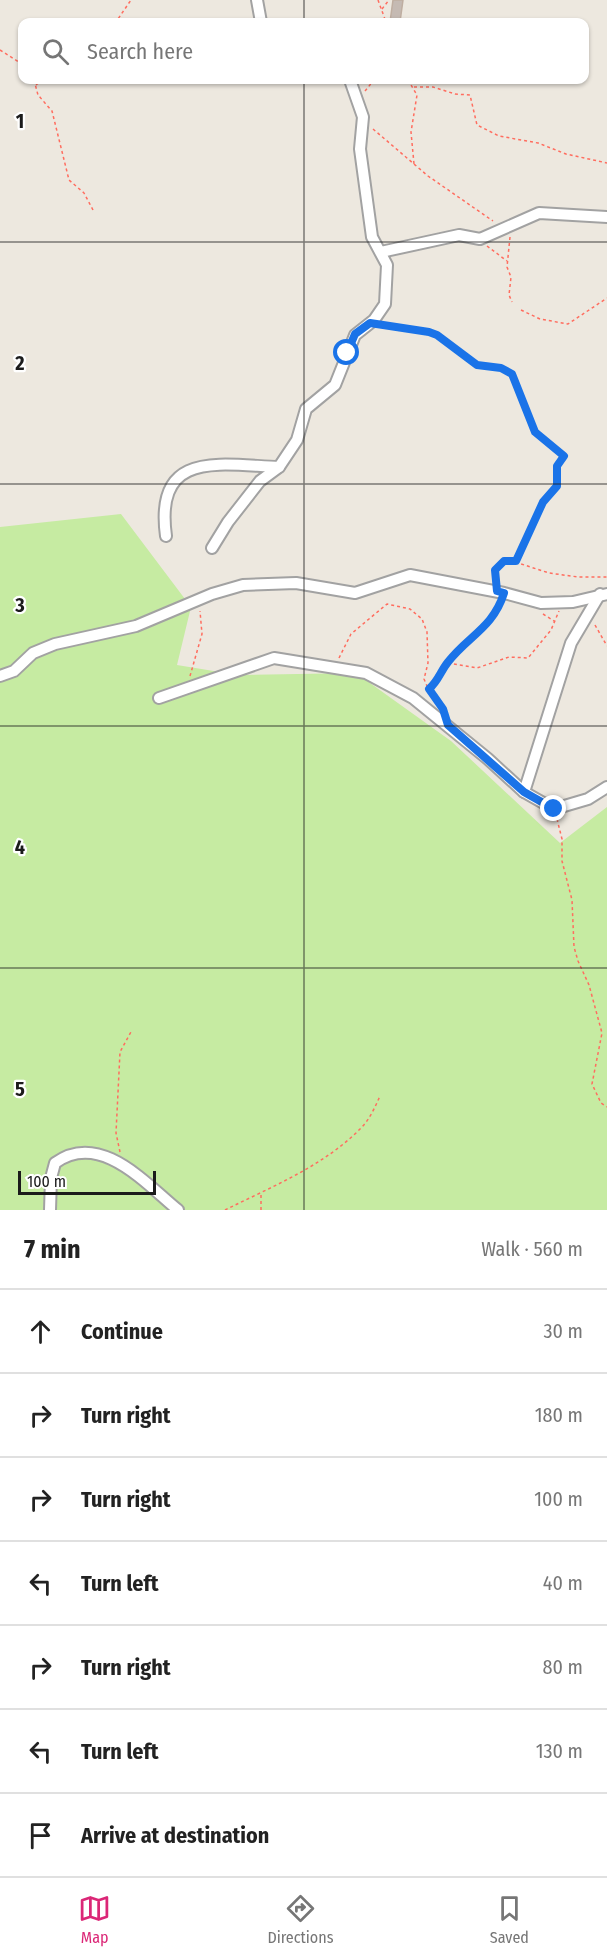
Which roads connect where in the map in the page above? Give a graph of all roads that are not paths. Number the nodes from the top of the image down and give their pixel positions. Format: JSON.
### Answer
{"nodes":[{"id":1,"x":257,"y":0,"type":"edge"},
{"id":2,"x":260,"y":18,"type":"edge"},
{"id":3,"x":352,"y":84,"type":"edge"},
{"id":4,"x":607,"y":217,"type":"edge"},
{"id":5,"x":381,"y":252,"type":"junction"},
{"id":6,"x":279,"y":467,"type":"junction"},
{"id":7,"x":166,"y":536,"type":"dead end"},
{"id":8,"x":212,"y":548,"type":"dead end"},
{"id":9,"x":603,"y":594,"type":"edge"},
{"id":10,"x":0,"y":676,"type":"edge"},
{"id":11,"x":159,"y":698,"type":"dead end"},
{"id":12,"x":607,"y":787,"type":"edge"},
{"id":13,"x":524,"y":792,"type":"junction"},
{"id":14,"x":50,"y":1210,"type":"edge"},
{"id":15,"x":178,"y":1210,"type":"edge"}],
"edges":[{"from":1,"to":2,"type":"street"},
{"from":3,"to":5,"type":"street"},
{"from":4,"to":5,"type":"street"},
{"from":5,"to":6,"type":"street"},
{"from":6,"to":7,"type":"street"},
{"from":6,"to":8,"type":"street"},
{"from":9,"to":10,"type":"street"},
{"from":9,"to":13,"type":"street"},
{"from":11,"to":13,"type":"street"},
{"from":12,"to":13,"type":"street"},
{"from":14,"to":15,"type":"street"}]}
